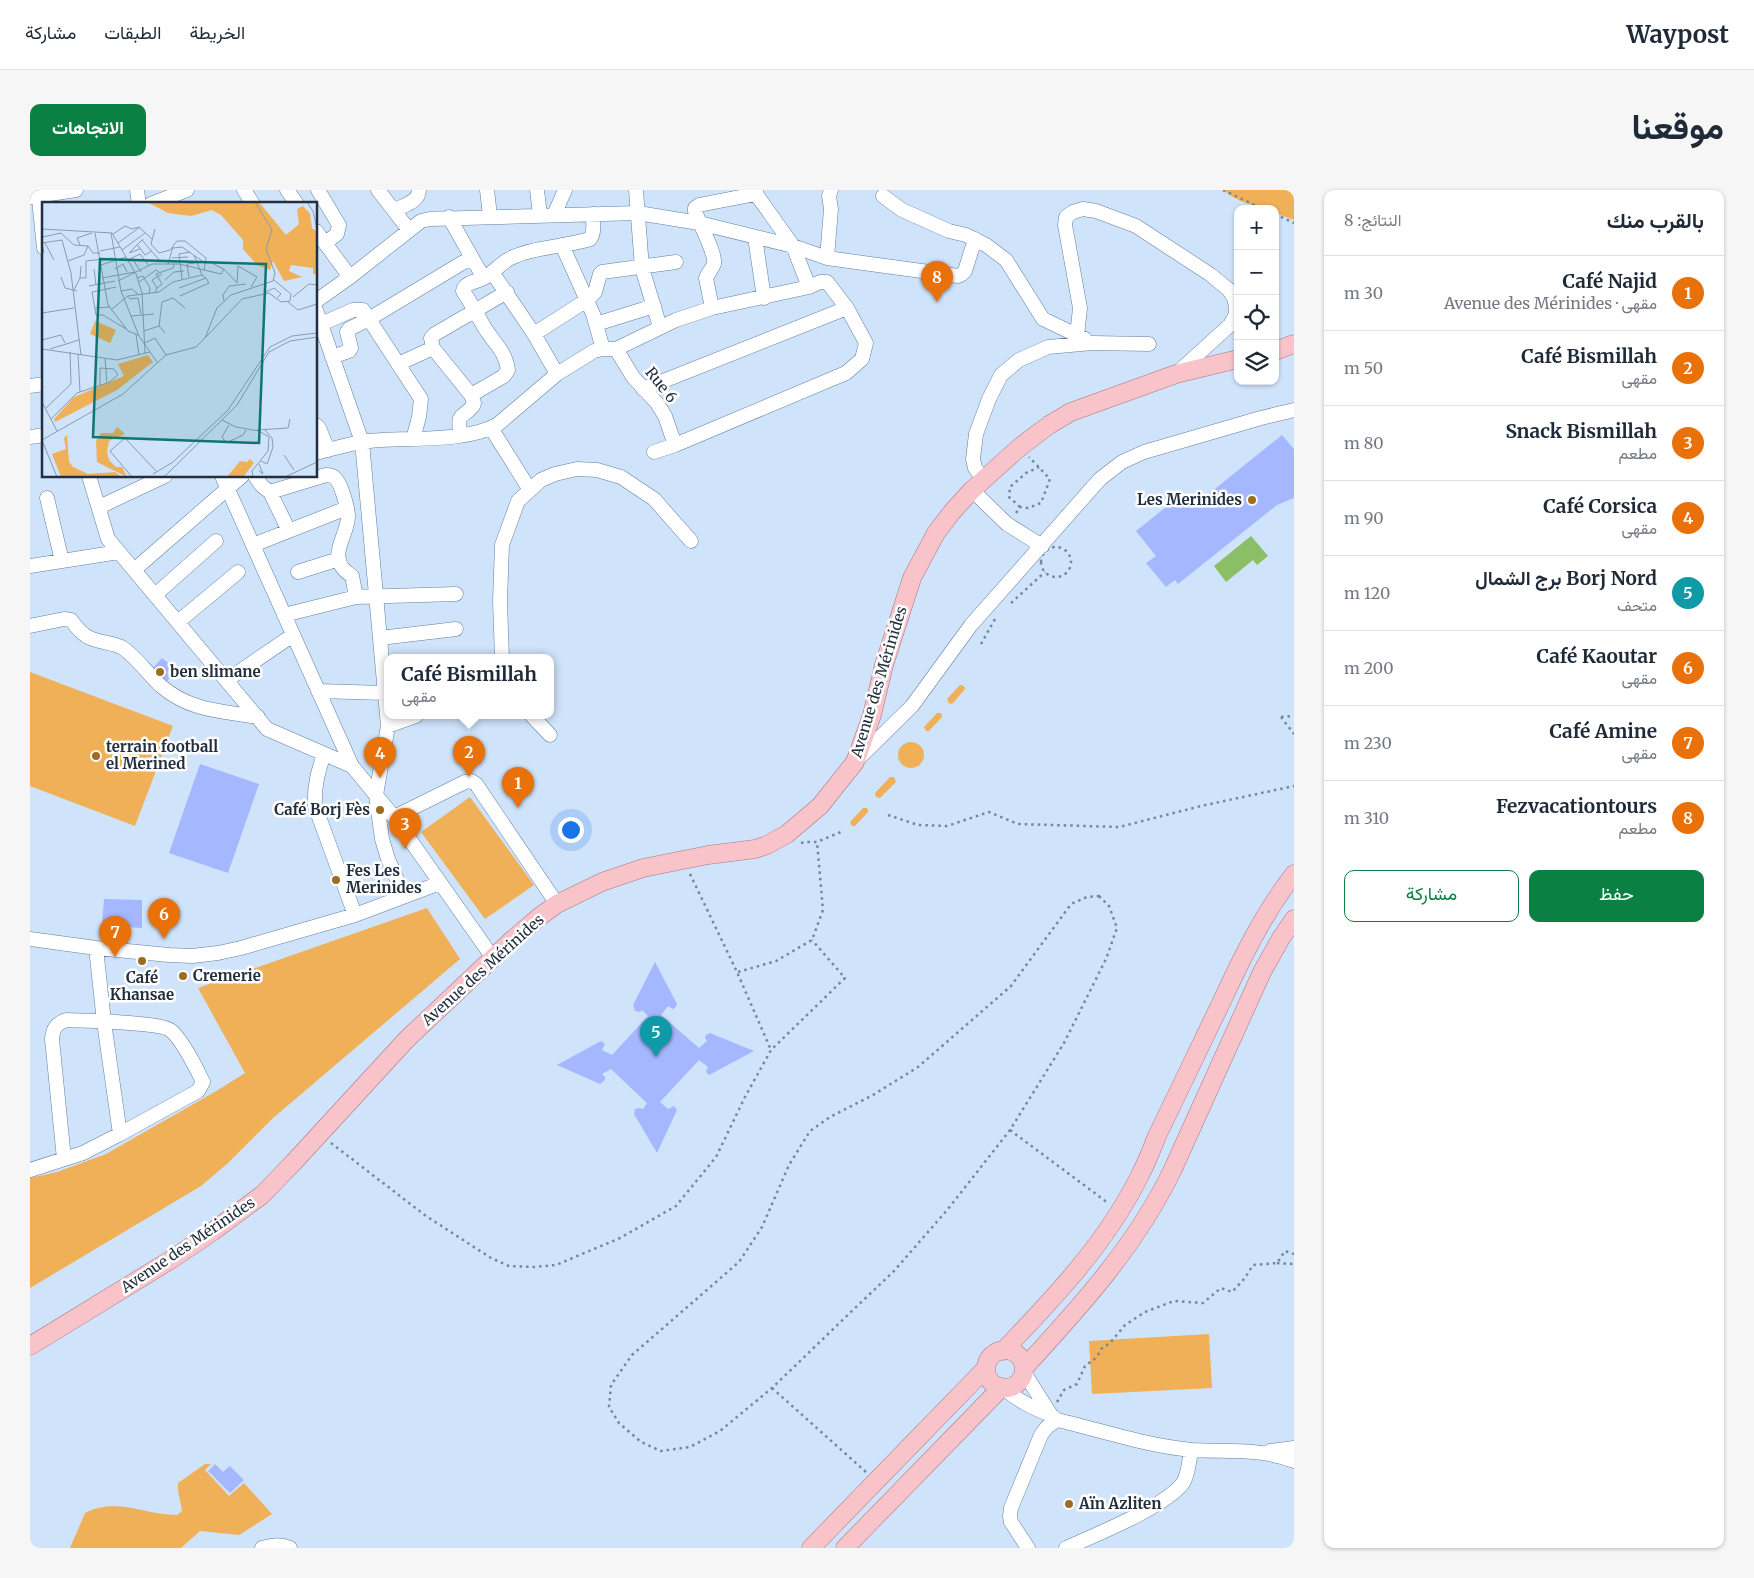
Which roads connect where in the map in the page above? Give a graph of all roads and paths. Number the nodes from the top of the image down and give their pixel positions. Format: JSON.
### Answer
{"nodes":[{"id":1,"x":76,"y":190,"type":"edge"},
{"id":2,"x":187,"y":190,"type":"edge"},
{"id":3,"x":244,"y":190,"type":"edge"},
{"id":4,"x":288,"y":190,"type":"edge"},
{"id":5,"x":318,"y":190,"type":"edge"},
{"id":6,"x":378,"y":190,"type":"edge"},
{"id":7,"x":419,"y":190,"type":"edge"},
{"id":8,"x":487,"y":190,"type":"edge"},
{"id":9,"x":537,"y":190,"type":"edge"},
{"id":10,"x":565,"y":190,"type":"edge"},
{"id":11,"x":636,"y":190,"type":"edge"},
{"id":12,"x":1223,"y":190,"type":"edge"},
{"id":13,"x":756,"y":192,"type":"edge"},
{"id":14,"x":828,"y":192,"type":"edge"},
{"id":15,"x":36,"y":195,"type":"edge"},
{"id":16,"x":883,"y":196,"type":"dead end"},
{"id":17,"x":156,"y":202,"type":"edge"},
{"id":18,"x":252,"y":202,"type":"edge"},
{"id":19,"x":296,"y":202,"type":"edge"},
{"id":20,"x":1255,"y":205,"type":"edge"},
{"id":21,"x":395,"y":210,"type":"junction"},
{"id":22,"x":638,"y":213,"type":"junction"},
{"id":23,"x":594,"y":214,"type":"junction"},
{"id":24,"x":547,"y":215,"type":"junction"},
{"id":25,"x":490,"y":216,"type":"junction"},
{"id":26,"x":1279,"y":216,"type":"edge"},
{"id":27,"x":449,"y":217,"type":"junction"},
{"id":28,"x":699,"y":223,"type":"junction"},
{"id":29,"x":1294,"y":223,"type":"edge"},
{"id":30,"x":409,"y":230,"type":"junction"},
{"id":31,"x":318,"y":233,"type":"edge"},
{"id":32,"x":42,"y":234,"type":"edge"},
{"id":33,"x":755,"y":237,"type":"junction"},
{"id":34,"x":975,"y":239,"type":"junction"},
{"id":35,"x":325,"y":243,"type":"junction"},
{"id":36,"x":562,"y":246,"type":"junction"},
{"id":37,"x":793,"y":246,"type":"junction"},
{"id":38,"x":472,"y":258,"type":"junction"},
{"id":39,"x":827,"y":258,"type":"junction"},
{"id":40,"x":676,"y":262,"type":"dead end"},
{"id":41,"x":643,"y":266,"type":"junction"},
{"id":42,"x":488,"y":275,"type":"junction"},
{"id":43,"x":350,"y":277,"type":"junction"},
{"id":44,"x":809,"y":287,"type":"junction"},
{"id":45,"x":507,"y":292,"type":"junction"},
{"id":46,"x":764,"y":298,"type":"junction"},
{"id":47,"x":318,"y":300,"type":"edge"},
{"id":48,"x":587,"y":300,"type":"junction"},
{"id":49,"x":654,"y":306,"type":"junction"},
{"id":50,"x":712,"y":308,"type":"junction"},
{"id":51,"x":847,"y":308,"type":"junction"},
{"id":52,"x":476,"y":310,"type":"junction"},
{"id":53,"x":318,"y":317,"type":"edge"},
{"id":54,"x":369,"y":319,"type":"junction"},
{"id":55,"x":320,"y":324,"type":"junction"},
{"id":56,"x":596,"y":324,"type":"junction"},
{"id":57,"x":660,"y":327,"type":"junction"},
{"id":58,"x":534,"y":334,"type":"junction"},
{"id":59,"x":1077,"y":336,"type":"junction"},
{"id":60,"x":321,"y":341,"type":"edge"},
{"id":61,"x":1092,"y":343,"type":"junction"},
{"id":62,"x":1149,"y":344,"type":"dead end"},
{"id":63,"x":1294,"y":344,"type":"edge"},
{"id":64,"x":433,"y":348,"type":"junction"},
{"id":65,"x":610,"y":349,"type":"junction"},
{"id":66,"x":1279,"y":350,"type":"edge"},
{"id":67,"x":332,"y":357,"type":"junction"},
{"id":68,"x":1234,"y":360,"type":"edge"},
{"id":69,"x":398,"y":364,"type":"junction"},
{"id":70,"x":557,"y":374,"type":"junction"},
{"id":71,"x":1176,"y":374,"type":"junction"},
{"id":72,"x":643,"y":389,"type":"junction"},
{"id":73,"x":471,"y":395,"type":"junction"},
{"id":74,"x":1292,"y":408,"type":"edge"},
{"id":75,"x":318,"y":426,"type":"edge"},
{"id":76,"x":491,"y":428,"type":"junction"},
{"id":77,"x":460,"y":435,"type":"junction"},
{"id":78,"x":413,"y":439,"type":"junction"},
{"id":79,"x":362,"y":442,"type":"junction"},
{"id":80,"x":675,"y":445,"type":"junction"},
{"id":81,"x":322,"y":451,"type":"edge"},
{"id":82,"x":654,"y":452,"type":"dead end"},
{"id":83,"x":1030,"y":458,"type":"dead end"},
{"id":84,"x":1039,"y":467,"type":"junction"},
{"id":85,"x":318,"y":477,"type":"edge"},
{"id":86,"x":90,"y":478,"type":"edge"},
{"id":87,"x":161,"y":478,"type":"edge"},
{"id":88,"x":256,"y":478,"type":"edge"},
{"id":89,"x":316,"y":478,"type":"edge"},
{"id":90,"x":225,"y":482,"type":"edge"},
{"id":91,"x":978,"y":485,"type":"junction"},
{"id":92,"x":530,"y":490,"type":"junction"},
{"id":93,"x":270,"y":492,"type":"junction"},
{"id":94,"x":47,"y":498,"type":"dead end"},
{"id":95,"x":1020,"y":507,"type":"junction"},
{"id":96,"x":99,"y":508,"type":"junction"},
{"id":97,"x":347,"y":508,"type":"junction"},
{"id":98,"x":1007,"y":524,"type":"junction"},
{"id":99,"x":289,"y":531,"type":"junction"},
{"id":100,"x":216,"y":541,"type":"dead end"},
{"id":101,"x":691,"y":541,"type":"dead end"},
{"id":102,"x":253,"y":545,"type":"junction"},
{"id":103,"x":1042,"y":546,"type":"junction"},
{"id":104,"x":1066,"y":550,"type":"dead end"},
{"id":105,"x":120,"y":552,"type":"junction"},
{"id":106,"x":339,"y":559,"type":"junction"},
{"id":107,"x":62,"y":561,"type":"junction"},
{"id":108,"x":30,"y":566,"type":"edge"},
{"id":109,"x":134,"y":570,"type":"junction"},
{"id":110,"x":238,"y":572,"type":"dead end"},
{"id":111,"x":298,"y":572,"type":"dead end"},
{"id":112,"x":456,"y":594,"type":"dead end"},
{"id":113,"x":155,"y":595,"type":"junction"},
{"id":114,"x":356,"y":597,"type":"junction"},
{"id":115,"x":376,"y":597,"type":"junction"},
{"id":116,"x":1006,"y":607,"type":"dead end"},
{"id":117,"x":1000,"y":612,"type":"dead end"},
{"id":118,"x":284,"y":615,"type":"junction"},
{"id":119,"x":178,"y":622,"type":"junction"},
{"id":120,"x":30,"y":626,"type":"edge"},
{"id":121,"x":456,"y":629,"type":"dead end"},
{"id":122,"x":293,"y":635,"type":"junction"},
{"id":123,"x":380,"y":638,"type":"junction"},
{"id":124,"x":981,"y":644,"type":"dead end"},
{"id":125,"x":502,"y":654,"type":"edge"},
{"id":126,"x":384,"y":670,"type":"edge"},
{"id":127,"x":227,"y":680,"type":"junction"},
{"id":128,"x":384,"y":686,"type":"edge"},
{"id":129,"x":318,"y":691,"type":"junction"},
{"id":130,"x":1294,"y":716,"type":"edge"},
{"id":131,"x":258,"y":717,"type":"junction"},
{"id":132,"x":388,"y":719,"type":"edge"},
{"id":133,"x":408,"y":719,"type":"edge"},
{"id":134,"x":535,"y":719,"type":"edge"},
{"id":135,"x":388,"y":726,"type":"junction"},
{"id":136,"x":1294,"y":734,"type":"edge"},
{"id":137,"x":550,"y":735,"type":"dead end"},
{"id":138,"x":324,"y":754,"type":"junction"},
{"id":139,"x":855,"y":762,"type":"junction"},
{"id":140,"x":352,"y":766,"type":"junction"},
{"id":141,"x":1294,"y":786,"type":"edge"},
{"id":142,"x":376,"y":795,"type":"junction"},
{"id":143,"x":888,"y":815,"type":"dead end"},
{"id":144,"x":394,"y":817,"type":"junction"},
{"id":145,"x":817,"y":842,"type":"dead end"},
{"id":146,"x":683,"y":860,"type":"junction"},
{"id":147,"x":1294,"y":874,"type":"edge"},
{"id":148,"x":440,"y":883,"type":"junction"},
{"id":149,"x":404,"y":896,"type":"junction"},
{"id":150,"x":557,"y":904,"type":"junction"},
{"id":151,"x":355,"y":915,"type":"junction"},
{"id":152,"x":1294,"y":919,"type":"edge"},
{"id":153,"x":30,"y":939,"type":"edge"},
{"id":154,"x":812,"y":940,"type":"junction"},
{"id":155,"x":96,"y":948,"type":"junction"},
{"id":156,"x":493,"y":958,"type":"junction"},
{"id":157,"x":737,"y":972,"type":"junction"},
{"id":158,"x":104,"y":1022,"type":"junction"},
{"id":159,"x":771,"y":1050,"type":"junction"},
{"id":160,"x":1010,"y":1130,"type":"junction"},
{"id":161,"x":120,"y":1134,"type":"junction"},
{"id":162,"x":320,"y":1134,"type":"junction"},
{"id":163,"x":64,"y":1160,"type":"junction"},
{"id":164,"x":30,"y":1170,"type":"edge"},
{"id":165,"x":1119,"y":1212,"type":"junction"},
{"id":166,"x":1294,"y":1254,"type":"edge"},
{"id":167,"x":1277,"y":1263,"type":"junction"},
{"id":168,"x":1294,"y":1264,"type":"edge"},
{"id":169,"x":30,"y":1346,"type":"edge"},
{"id":170,"x":1003,"y":1351,"type":"junction"},
{"id":171,"x":986,"y":1368,"type":"junction"},
{"id":172,"x":1023,"y":1369,"type":"junction"},
{"id":173,"x":1003,"y":1387,"type":"junction"},
{"id":174,"x":772,"y":1388,"type":"junction"},
{"id":175,"x":1054,"y":1417,"type":"junction"},
{"id":176,"x":1294,"y":1448,"type":"edge"},
{"id":177,"x":1191,"y":1450,"type":"junction"},
{"id":178,"x":1262,"y":1452,"type":"junction"},
{"id":179,"x":1294,"y":1461,"type":"edge"},
{"id":180,"x":876,"y":1481,"type":"junction"},
{"id":181,"x":262,"y":1548,"type":"edge"},
{"id":182,"x":290,"y":1548,"type":"edge"},
{"id":183,"x":811,"y":1548,"type":"edge"},
{"id":184,"x":845,"y":1548,"type":"edge"},
{"id":185,"x":1028,"y":1548,"type":"edge"},
{"id":186,"x":1066,"y":1548,"type":"edge"}],
"edges":[{"from":1,"to":15,"type":"street"},
{"from":2,"to":17,"type":"street"},
{"from":3,"to":18,"type":"street"},
{"from":4,"to":19,"type":"street"},
{"from":5,"to":35,"type":"street"},
{"from":6,"to":21,"type":"street"},
{"from":7,"to":21,"type":"street"},
{"from":8,"to":25,"type":"street"},
{"from":9,"to":24,"type":"street"},
{"from":10,"to":24,"type":"street"},
{"from":11,"to":22,"type":"street"},
{"from":12,"to":20,"type":"path"},
{"from":13,"to":28,"type":"street"},
{"from":13,"to":37,"type":"street"},
{"from":14,"to":39,"type":"street"},
{"from":15,"to":32,"type":"street"},
{"from":16,"to":34,"type":"street"},
{"from":21,"to":30,"type":"street"},
{"from":22,"to":23,"type":"street"},
{"from":22,"to":28,"type":"street"},
{"from":22,"to":41,"type":"street"},
{"from":23,"to":24,"type":"street"},
{"from":23,"to":36,"type":"street"},
{"from":24,"to":25,"type":"street"},
{"from":25,"to":27,"type":"street"},
{"from":26,"to":29,"type":"path"},
{"from":27,"to":30,"type":"street"},
{"from":27,"to":38,"type":"street"},
{"from":28,"to":33,"type":"street"},
{"from":28,"to":50,"type":"street"},
{"from":30,"to":43,"type":"street"},
{"from":31,"to":35,"type":"street"},
{"from":33,"to":37,"type":"street"},
{"from":33,"to":46,"type":"street"},
{"from":34,"to":39,"type":"street"},
{"from":34,"to":59,"type":"street"},
{"from":35,"to":43,"type":"street"},
{"from":36,"to":42,"type":"street"},
{"from":36,"to":48,"type":"street","name":"Rue 6"},
{"from":37,"to":39,"type":"street"},
{"from":37,"to":44,"type":"street"},
{"from":38,"to":42,"type":"street"},
{"from":38,"to":54,"type":"street"},
{"from":40,"to":41,"type":"street"},
{"from":41,"to":48,"type":"street"},
{"from":41,"to":49,"type":"street"},
{"from":42,"to":45,"type":"street"},
{"from":42,"to":52,"type":"street"},
{"from":43,"to":47,"type":"street"},
{"from":44,"to":46,"type":"street"},
{"from":44,"to":51,"type":"street"},
{"from":45,"to":52,"type":"street"},
{"from":45,"to":58,"type":"street"},
{"from":46,"to":50,"type":"street"},
{"from":48,"to":56,"type":"street","name":"Rue 6"},
{"from":48,"to":58,"type":"street"},
{"from":49,"to":56,"type":"street"},
{"from":49,"to":57,"type":"street"},
{"from":50,"to":57,"type":"street"},
{"from":51,"to":72,"type":"street"},
{"from":51,"to":80,"type":"street"},
{"from":52,"to":64,"type":"street"},
{"from":52,"to":73,"type":"street"},
{"from":53,"to":55,"type":"street"},
{"from":54,"to":55,"type":"street"},
{"from":54,"to":67,"type":"street"},
{"from":54,"to":69,"type":"street"},
{"from":55,"to":60,"type":"street"},
{"from":56,"to":65,"type":"street","name":"Rue 6"},
{"from":57,"to":65,"type":"street"},
{"from":58,"to":70,"type":"street"},
{"from":59,"to":61,"type":"street"},
{"from":59,"to":71,"type":"street"},
{"from":60,"to":67,"type":"street"},
{"from":61,"to":62,"type":"street"},
{"from":61,"to":91,"type":"street"},
{"from":63,"to":66,"type":"main road"},
{"from":64,"to":69,"type":"street"},
{"from":64,"to":73,"type":"street"},
{"from":65,"to":70,"type":"street"},
{"from":65,"to":72,"type":"street","name":"Rue 6"},
{"from":67,"to":79,"type":"street"},
{"from":68,"to":71,"type":"main road","name":"Avenue des Mérinides"},
{"from":69,"to":78,"type":"street"},
{"from":70,"to":76,"type":"street"},
{"from":71,"to":91,"type":"main road","name":"Avenue des Mérinides"},
{"from":72,"to":80,"type":"street","name":"Rue 6"},
{"from":73,"to":77,"type":"street"},
{"from":74,"to":103,"type":"street"},
{"from":75,"to":81,"type":"street"},
{"from":76,"to":77,"type":"street"},
{"from":76,"to":92,"type":"street"},
{"from":77,"to":78,"type":"street"},
{"from":78,"to":79,"type":"street"},
{"from":79,"to":81,"type":"street"},
{"from":79,"to":115,"type":"street"},
{"from":80,"to":82,"type":"street"},
{"from":83,"to":84,"type":"path"},
{"from":84,"to":95,"type":"path"},
{"from":84,"to":95,"type":"path"},
{"from":85,"to":97,"type":"street"},
{"from":86,"to":96,"type":"street"},
{"from":87,"to":96,"type":"street"},
{"from":88,"to":93,"type":"street"},
{"from":89,"to":93,"type":"street"},
{"from":90,"to":102,"type":"street"},
{"from":90,"to":109,"type":"street"},
{"from":91,"to":98,"type":"street"},
{"from":91,"to":139,"type":"main road","name":"Avenue des Mérinides"},
{"from":92,"to":101,"type":"street"},
{"from":92,"to":125,"type":"street"},
{"from":93,"to":99,"type":"street"},
{"from":94,"to":107,"type":"street"},
{"from":95,"to":98,"type":"path"},
{"from":96,"to":105,"type":"street"},
{"from":97,"to":99,"type":"street"},
{"from":97,"to":106,"type":"street"},
{"from":98,"to":103,"type":"street"},
{"from":99,"to":102,"type":"street"},
{"from":100,"to":113,"type":"street"},
{"from":102,"to":118,"type":"street"},
{"from":103,"to":139,"type":"street"},
{"from":104,"to":116,"type":"path"},
{"from":105,"to":107,"type":"street"},
{"from":105,"to":109,"type":"street"},
{"from":106,"to":111,"type":"street"},
{"from":106,"to":114,"type":"street"},
{"from":107,"to":108,"type":"street"},
{"from":109,"to":113,"type":"street"},
{"from":110,"to":119,"type":"street"},
{"from":112,"to":115,"type":"street"},
{"from":113,"to":119,"type":"street"},
{"from":114,"to":115,"type":"street"},
{"from":114,"to":118,"type":"street"},
{"from":115,"to":123,"type":"street"},
{"from":117,"to":124,"type":"path"},
{"from":118,"to":122,"type":"street"},
{"from":119,"to":127,"type":"street"},
{"from":120,"to":131,"type":"street"},
{"from":121,"to":123,"type":"street"},
{"from":122,"to":127,"type":"street"},
{"from":122,"to":129,"type":"street"},
{"from":123,"to":126,"type":"street"},
{"from":127,"to":131,"type":"street"},
{"from":128,"to":129,"type":"street"},
{"from":129,"to":140,"type":"street"},
{"from":130,"to":136,"type":"path"},
{"from":131,"to":138,"type":"street"},
{"from":132,"to":135,"type":"street"},
{"from":133,"to":135,"type":"street"},
{"from":134,"to":137,"type":"street"},
{"from":135,"to":142,"type":"street"},
{"from":138,"to":140,"type":"street"},
{"from":138,"to":151,"type":"street"},
{"from":139,"to":146,"type":"main road","name":"Avenue des Mérinides"},
{"from":140,"to":142,"type":"street"},
{"from":141,"to":143,"type":"path"},
{"from":142,"to":144,"type":"street"},
{"from":142,"to":149,"type":"street"},
{"from":144,"to":148,"type":"street"},
{"from":144,"to":150,"type":"street"},
{"from":145,"to":154,"type":"path"},
{"from":146,"to":150,"type":"main road","name":"Avenue des Mérinides"},
{"from":146,"to":157,"type":"path"},
{"from":147,"to":165,"type":"main road"},
{"from":148,"to":149,"type":"street"},
{"from":148,"to":156,"type":"street"},
{"from":149,"to":151,"type":"street"},
{"from":150,"to":156,"type":"main road","name":"Avenue des Mérinides"},
{"from":151,"to":155,"type":"street"},
{"from":152,"to":172,"type":"main road"},
{"from":153,"to":155,"type":"street"},
{"from":154,"to":157,"type":"path"},
{"from":154,"to":159,"type":"path"},
{"from":155,"to":158,"type":"street"},
{"from":156,"to":162,"type":"main road","name":"Avenue des Mérinides"},
{"from":157,"to":159,"type":"path"},
{"from":158,"to":161,"type":"street"},
{"from":158,"to":161,"type":"street"},
{"from":158,"to":163,"type":"street"},
{"from":159,"to":162,"type":"path"},
{"from":160,"to":165,"type":"path"},
{"from":160,"to":174,"type":"path"},
{"from":160,"to":174,"type":"path"},
{"from":161,"to":163,"type":"street"},
{"from":162,"to":169,"type":"main road","name":"Avenue des Mérinides"},
{"from":163,"to":164,"type":"street"},
{"from":165,"to":170,"type":"main road"},
{"from":166,"to":167,"type":"path"},
{"from":167,"to":168,"type":"path"},
{"from":167,"to":175,"type":"path"},
{"from":170,"to":171,"type":"main road"},
{"from":170,"to":172,"type":"main road"},
{"from":171,"to":173,"type":"main road"},
{"from":171,"to":180,"type":"main road"},
{"from":172,"to":173,"type":"main road"},
{"from":172,"to":175,"type":"street"},
{"from":173,"to":175,"type":"street"},
{"from":173,"to":184,"type":"main road"},
{"from":174,"to":180,"type":"path"},
{"from":175,"to":177,"type":"street"},
{"from":175,"to":185,"type":"street"},
{"from":176,"to":178,"type":"street"},
{"from":177,"to":178,"type":"street"},
{"from":177,"to":186,"type":"street"},
{"from":178,"to":179,"type":"street"},
{"from":180,"to":183,"type":"main road"},
{"from":181,"to":182,"type":"street"}]}
